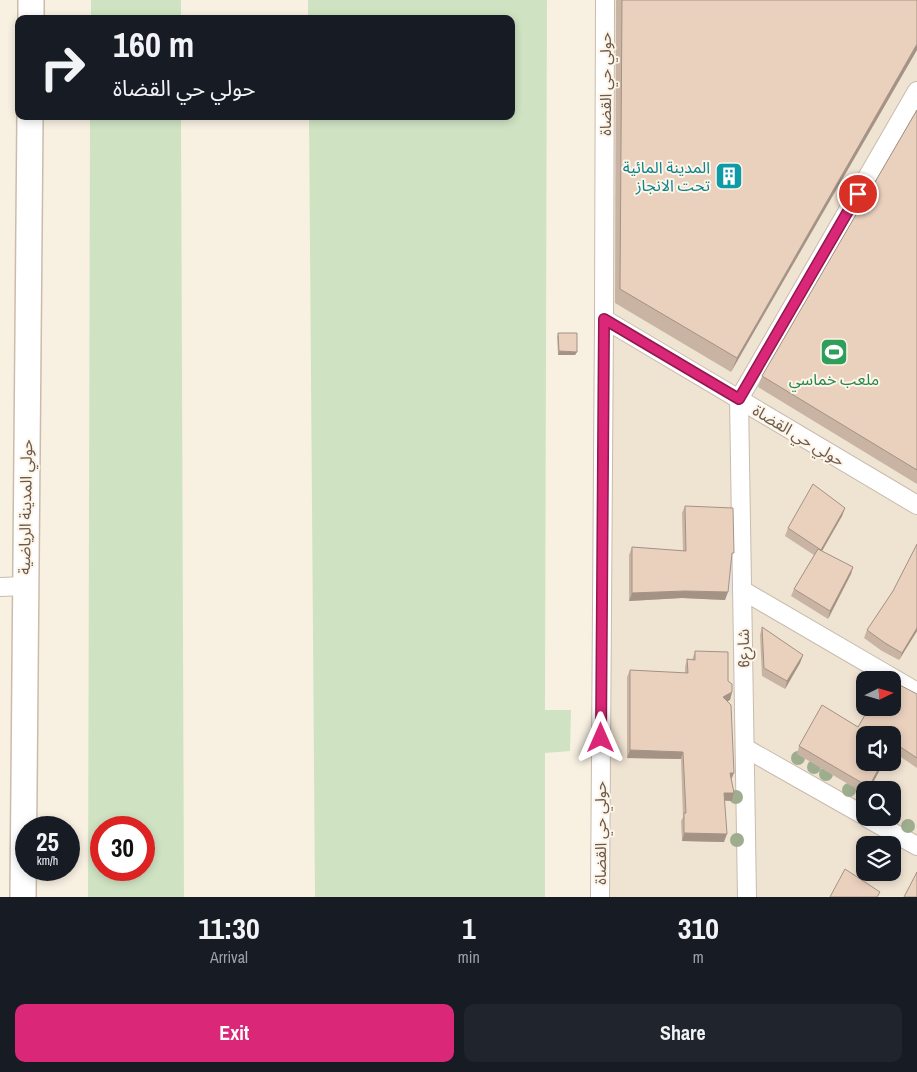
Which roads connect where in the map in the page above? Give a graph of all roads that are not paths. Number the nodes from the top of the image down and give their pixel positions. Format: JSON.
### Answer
{"nodes":[{"id":1,"x":31,"y":0,"type":"edge"},
{"id":2,"x":605,"y":0,"type":"edge"},
{"id":3,"x":31,"y":15,"type":"edge"},
{"id":4,"x":917,"y":91,"type":"edge"},
{"id":5,"x":30,"y":120,"type":"edge"},
{"id":6,"x":604,"y":319,"type":"junction"},
{"id":7,"x":739,"y":399,"type":"junction"},
{"id":8,"x":917,"y":505,"type":"edge"},
{"id":9,"x":25,"y":586,"type":"junction"},
{"id":10,"x":0,"y":587,"type":"edge"},
{"id":11,"x":742,"y":590,"type":"junction"},
{"id":12,"x":917,"y":692,"type":"edge"},
{"id":13,"x":745,"y":748,"type":"junction"},
{"id":14,"x":856,"y":811,"type":"edge"},
{"id":15,"x":882,"y":826,"type":"edge"},
{"id":16,"x":917,"y":846,"type":"edge"},
{"id":17,"x":23,"y":897,"type":"edge"},
{"id":18,"x":600,"y":897,"type":"edge"},
{"id":19,"x":747,"y":897,"type":"edge"}],
"edges":[{"from":1,"to":3,"type":"street"},
{"from":2,"to":6,"type":"street","name":"حولي حي القضاة"},
{"from":4,"to":7,"type":"street"},
{"from":5,"to":9,"type":"street","name":"حولي المدينة الرياضية"},
{"from":6,"to":7,"type":"street","name":"حولي حي القضاة"},
{"from":6,"to":18,"type":"street","name":"حولي حي القضاة"},
{"from":7,"to":8,"type":"street","name":"حولي حي القضاة"},
{"from":7,"to":11,"type":"street","name":"شارع6"},
{"from":9,"to":10,"type":"street"},
{"from":9,"to":17,"type":"street","name":"حولي المدينة الرياضية"},
{"from":11,"to":12,"type":"street"},
{"from":11,"to":13,"type":"street","name":"شارع6"},
{"from":13,"to":14,"type":"street"},
{"from":13,"to":19,"type":"street","name":"شارع6"},
{"from":15,"to":16,"type":"street"}]}
